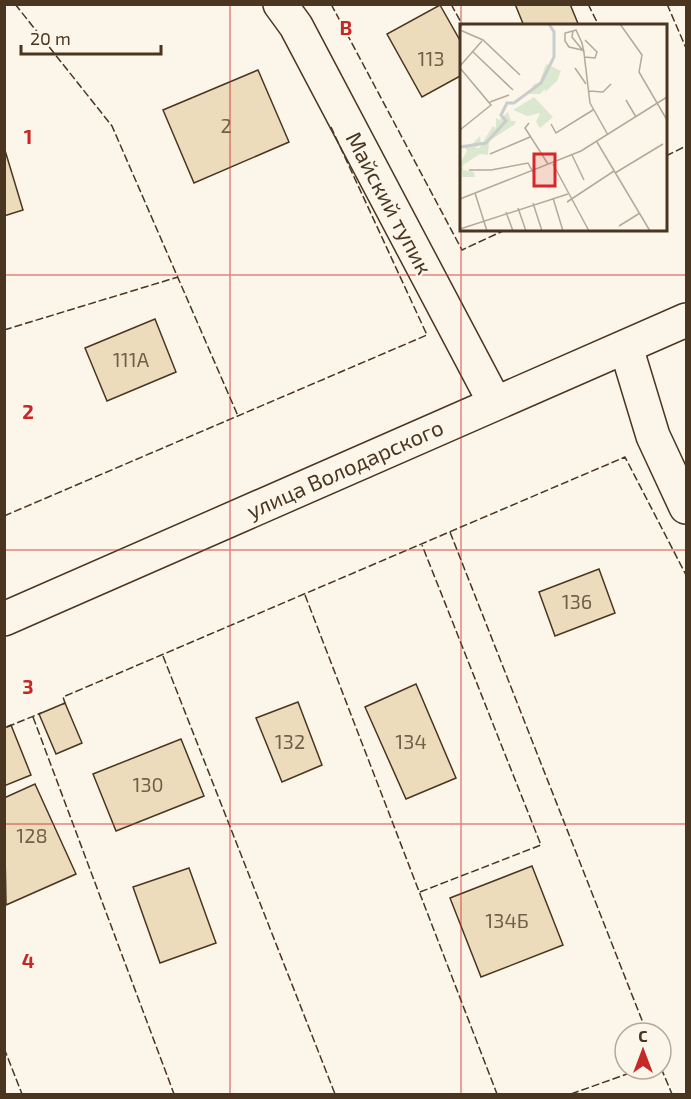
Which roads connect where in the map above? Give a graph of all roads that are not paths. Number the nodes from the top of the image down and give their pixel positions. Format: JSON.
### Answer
{"nodes":[{"id":1,"x":280,"y":4,"type":"edge"},
{"id":2,"x":687,"y":320,"type":"edge"},
{"id":3,"x":626,"y":347,"type":"junction"},
{"id":4,"x":495,"y":403,"type":"junction"},
{"id":5,"x":687,"y":507,"type":"edge"},
{"id":6,"x":4,"y":619,"type":"edge"}],
"edges":[{"from":1,"to":4,"type":"main road","name":"Майский тупик"},
{"from":2,"to":3,"type":"main road","name":"улица Володарского"},
{"from":3,"to":4,"type":"main road","name":"улица Володарского"},
{"from":3,"to":5,"type":"main road"},
{"from":4,"to":6,"type":"main road","name":"улица Володарского"}]}
